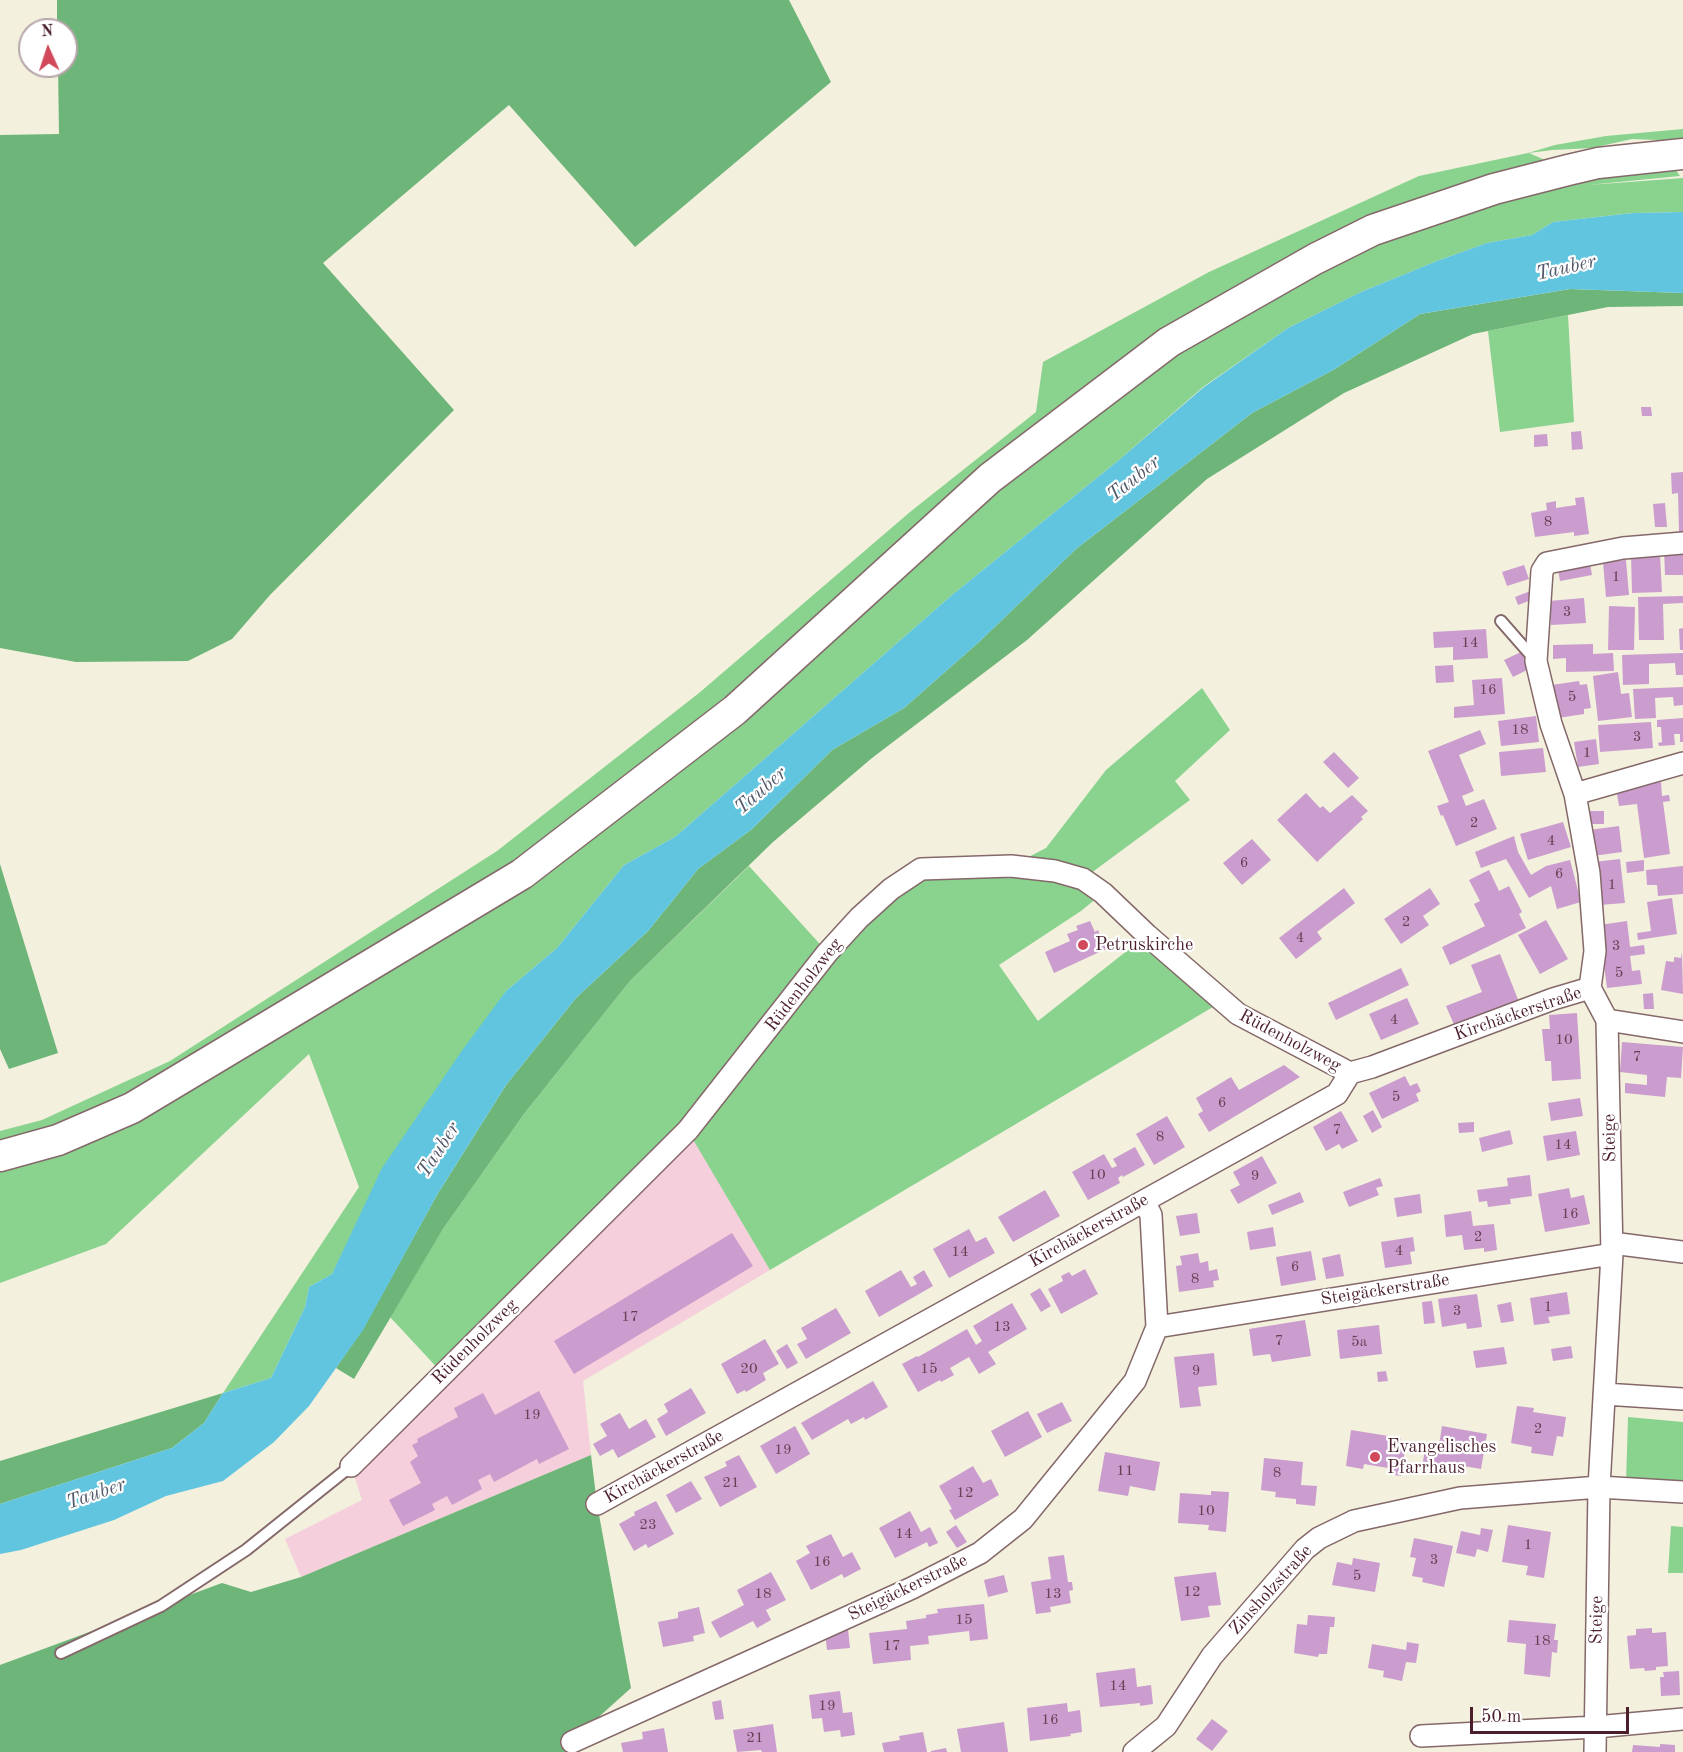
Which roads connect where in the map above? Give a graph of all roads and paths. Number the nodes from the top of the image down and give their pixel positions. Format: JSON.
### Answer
{"nodes":[{"id":1,"x":1683,"y":154,"type":"edge"},
{"id":2,"x":1683,"y":543,"type":"edge"},
{"id":3,"x":1501,"y":621,"type":"dead end"},
{"id":4,"x":1536,"y":662,"type":"junction"},
{"id":5,"x":1683,"y":763,"type":"edge"},
{"id":6,"x":1575,"y":794,"type":"junction"},
{"id":7,"x":1590,"y":988,"type":"junction"},
{"id":8,"x":1607,"y":1020,"type":"junction"},
{"id":9,"x":1683,"y":1032,"type":"edge"},
{"id":10,"x":1350,"y":1073,"type":"junction"},
{"id":11,"x":0,"y":1156,"type":"edge"},
{"id":12,"x":1144,"y":1202,"type":"junction"},
{"id":13,"x":1612,"y":1248,"type":"junction"},
{"id":14,"x":1683,"y":1252,"type":"edge"},
{"id":15,"x":1157,"y":1327,"type":"junction"},
{"id":16,"x":1604,"y":1394,"type":"junction"},
{"id":17,"x":1683,"y":1399,"type":"edge"},
{"id":18,"x":351,"y":1466,"type":"joint"},
{"id":19,"x":1599,"y":1487,"type":"junction"},
{"id":20,"x":1683,"y":1492,"type":"edge"},
{"id":21,"x":597,"y":1504,"type":"dead end"},
{"id":22,"x":61,"y":1653,"type":"dead end"},
{"id":23,"x":1683,"y":1719,"type":"edge"},
{"id":24,"x":1596,"y":1727,"type":"junction"},
{"id":25,"x":1421,"y":1736,"type":"dead end"},
{"id":26,"x":572,"y":1742,"type":"dead end"},
{"id":27,"x":1134,"y":1752,"type":"edge"},
{"id":28,"x":1595,"y":1752,"type":"edge"}],
"edges":[{"from":1,"to":11,"type":"main road"},
{"from":2,"to":4,"type":"street"},
{"from":3,"to":4,"type":"lane"},
{"from":4,"to":6,"type":"street"},
{"from":5,"to":6,"type":"street"},
{"from":6,"to":7,"type":"street"},
{"from":7,"to":8,"type":"street","name":"Steige"},
{"from":7,"to":10,"type":"street","name":"Kirchäckerstraße"},
{"from":8,"to":9,"type":"street"},
{"from":8,"to":13,"type":"street","name":"Steige"},
{"from":10,"to":12,"type":"street","name":"Kirchäckerstraße"},
{"from":10,"to":18,"type":"street","name":"Rüdenholzweg"},
{"from":12,"to":15,"type":"street","name":"Steigäckerstraße"},
{"from":12,"to":21,"type":"street","name":"Kirchäckerstraße"},
{"from":13,"to":14,"type":"street","name":"Steigäckerstraße"},
{"from":13,"to":15,"type":"street","name":"Steigäckerstraße"},
{"from":13,"to":16,"type":"street","name":"Steige"},
{"from":15,"to":26,"type":"street","name":"Steigäckerstraße"},
{"from":16,"to":17,"type":"street"},
{"from":16,"to":19,"type":"street","name":"Steige"},
{"from":18,"to":22,"type":"lane"},
{"from":19,"to":20,"type":"street"},
{"from":19,"to":24,"type":"street","name":"Steige"},
{"from":19,"to":27,"type":"street","name":"Zinsholzstraße"},
{"from":23,"to":24,"type":"street"},
{"from":24,"to":25,"type":"street"},
{"from":24,"to":28,"type":"street","name":"Steige"}]}
